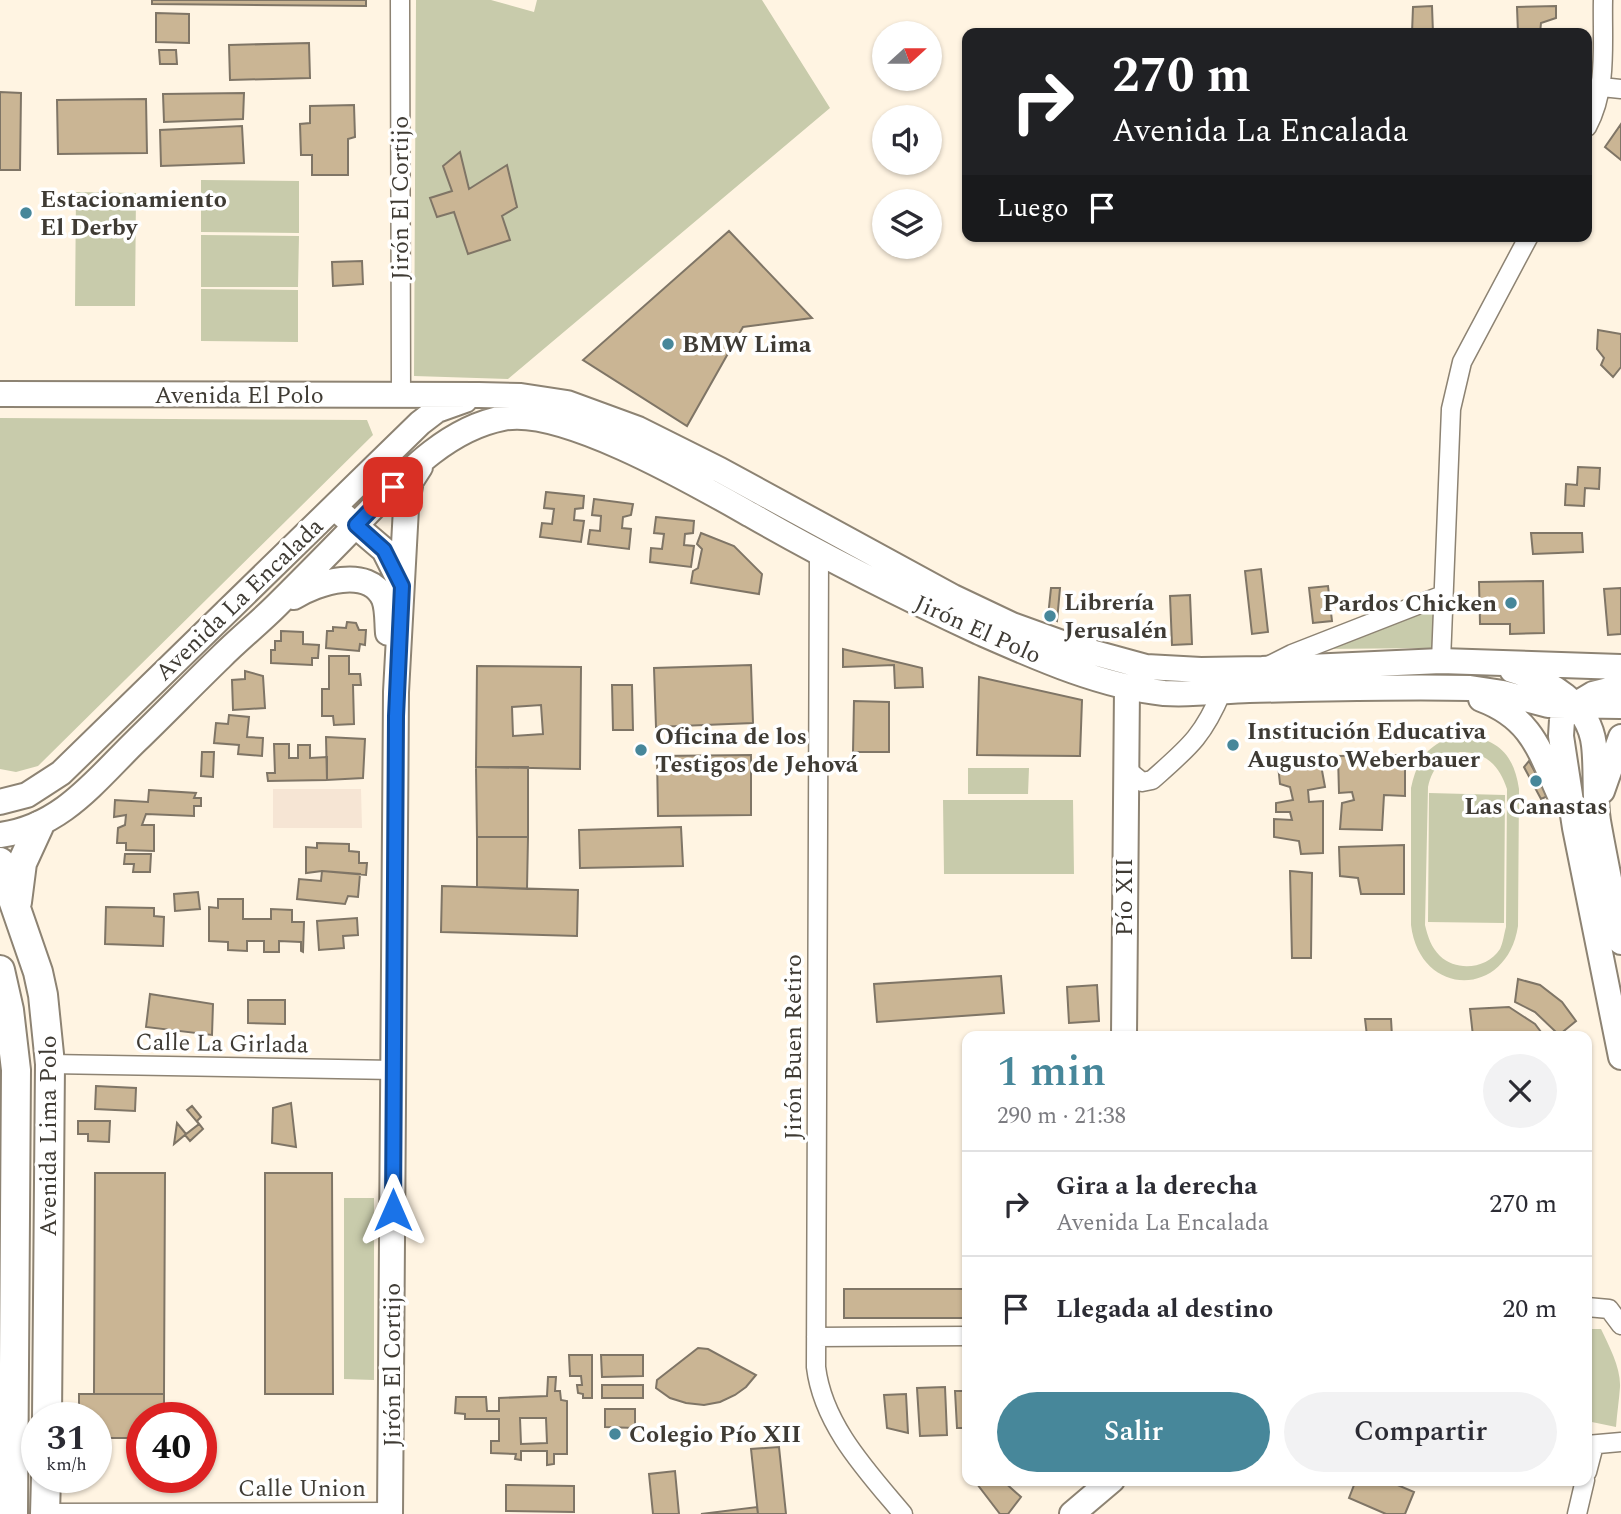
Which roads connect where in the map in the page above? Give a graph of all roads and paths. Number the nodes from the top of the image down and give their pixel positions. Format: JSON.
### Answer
{"nodes":[{"id":1,"x":400,"y":0,"type":"edge"},
{"id":2,"x":1603,"y":0,"type":"edge"},
{"id":3,"x":1602,"y":86,"type":"junction"},
{"id":4,"x":1621,"y":89,"type":"edge"},
{"id":5,"x":1592,"y":117,"type":"edge"},
{"id":6,"x":1526,"y":242,"type":"edge"},
{"id":7,"x":0,"y":394,"type":"edge"},
{"id":8,"x":401,"y":395,"type":"junction"},
{"id":9,"x":479,"y":395,"type":"junction"},
{"id":10,"x":412,"y":431,"type":"junction"},
{"id":11,"x":428,"y":455,"type":"junction"},
{"id":12,"x":393,"y":487,"type":"junction"},
{"id":13,"x":333,"y":507,"type":"junction"},
{"id":14,"x":356,"y":525,"type":"junction"},
{"id":15,"x":819,"y":554,"type":"junction"},
{"id":16,"x":402,"y":586,"type":"junction"},
{"id":17,"x":1443,"y":595,"type":"junction"},
{"id":18,"x":271,"y":611,"type":"junction"},
{"id":19,"x":1441,"y":661,"type":"junction"},
{"id":20,"x":1488,"y":663,"type":"junction"},
{"id":21,"x":1621,"y":667,"type":"edge"},
{"id":22,"x":1262,"y":669,"type":"junction"},
{"id":23,"x":1126,"y":687,"type":"junction"},
{"id":24,"x":1621,"y":687,"type":"edge"},
{"id":25,"x":1387,"y":688,"type":"junction"},
{"id":26,"x":1222,"y":691,"type":"junction"},
{"id":27,"x":396,"y":692,"type":"junction"},
{"id":28,"x":1573,"y":706,"type":"junction"},
{"id":29,"x":1621,"y":706,"type":"edge"},
{"id":30,"x":1621,"y":737,"type":"edge"},
{"id":31,"x":1125,"y":758,"type":"junction"},
{"id":32,"x":0,"y":802,"type":"edge"},
{"id":33,"x":1598,"y":819,"type":"junction"},
{"id":34,"x":39,"y":826,"type":"junction"},
{"id":35,"x":1575,"y":828,"type":"junction"},
{"id":36,"x":0,"y":835,"type":"edge"},
{"id":37,"x":0,"y":862,"type":"edge"},
{"id":38,"x":16,"y":909,"type":"junction"},
{"id":39,"x":1621,"y":942,"type":"edge"},
{"id":40,"x":0,"y":970,"type":"edge"},
{"id":41,"x":1124,"y":1031,"type":"edge"},
{"id":42,"x":1621,"y":1056,"type":"edge"},
{"id":43,"x":50,"y":1064,"type":"junction"},
{"id":44,"x":394,"y":1070,"type":"junction"},
{"id":45,"x":1592,"y":1307,"type":"edge"},
{"id":46,"x":1621,"y":1325,"type":"edge"},
{"id":47,"x":816,"y":1336,"type":"junction"},
{"id":48,"x":962,"y":1336,"type":"edge"},
{"id":49,"x":47,"y":1402,"type":"edge"},
{"id":50,"x":12,"y":1410,"type":"junction"},
{"id":51,"x":21,"y":1411,"type":"edge"},
{"id":52,"x":1621,"y":1443,"type":"edge"},
{"id":53,"x":1592,"y":1445,"type":"edge"},
{"id":54,"x":1105,"y":1486,"type":"edge"},
{"id":55,"x":1584,"y":1486,"type":"edge"},
{"id":56,"x":46,"y":1493,"type":"edge"},
{"id":57,"x":390,"y":1513,"type":"edge"},
{"id":58,"x":13,"y":1514,"type":"edge"},
{"id":59,"x":45,"y":1514,"type":"edge"},
{"id":60,"x":903,"y":1514,"type":"edge"},
{"id":61,"x":1072,"y":1514,"type":"edge"},
{"id":62,"x":1577,"y":1514,"type":"edge"}],
"edges":[{"from":1,"to":8,"type":"street","name":"Jirón El Cortijo"},
{"from":2,"to":3,"type":"street"},
{"from":3,"to":4,"type":"street"},
{"from":3,"to":5,"type":"street"},
{"from":6,"to":17,"type":"street"},
{"from":7,"to":8,"type":"main road","name":"Avenida El Polo"},
{"from":8,"to":9,"type":"main road","name":"Avenida El Polo"},
{"from":9,"to":10,"type":"main road","name":"Avenida La Encalada"},
{"from":9,"to":22,"type":"main road","name":"Jirón El Polo"},
{"from":10,"to":12,"type":"main road"},
{"from":10,"to":13,"type":"main road","name":"Avenida La Encalada"},
{"from":11,"to":12,"type":"main road","name":"Avenida La Encalada"},
{"from":11,"to":15,"type":"main road","name":"Jirón El Polo"},
{"from":11,"to":16,"type":"main road","name":"Jirón El Cortijo"},
{"from":12,"to":14,"type":"main road","name":"Avenida La Encalada"},
{"from":13,"to":14,"type":"main road","name":"Jirón El Cortijo"},
{"from":13,"to":32,"type":"main road","name":"Avenida La Encalada"},
{"from":14,"to":16,"type":"main road","name":"Jirón El Cortijo"},
{"from":14,"to":18,"type":"main road","name":"Avenida La Encalada"},
{"from":15,"to":23,"type":"main road","name":"Jirón El Polo"},
{"from":15,"to":47,"type":"street","name":"Jirón Buen Retiro"},
{"from":16,"to":27,"type":"main road","name":"Jirón El Cortijo"},
{"from":17,"to":19,"type":"street"},
{"from":17,"to":22,"type":"street"},
{"from":18,"to":27,"type":"main road"},
{"from":18,"to":34,"type":"main road","name":"Avenida La Encalada"},
{"from":19,"to":20,"type":"main road","name":"Jirón El Polo"},
{"from":19,"to":22,"type":"main road","name":"Jirón El Polo"},
{"from":20,"to":21,"type":"main road"},
{"from":20,"to":28,"type":"main road"},
{"from":23,"to":26,"type":"main road","name":"Jirón El Polo"},
{"from":23,"to":31,"type":"main road","name":"Pío XII"},
{"from":24,"to":28,"type":"main road"},
{"from":25,"to":26,"type":"main road","name":"Jirón El Polo"},
{"from":25,"to":28,"type":"main road","name":"Jirón El Polo"},
{"from":25,"to":35,"type":"main road"},
{"from":26,"to":31,"type":"street"},
{"from":27,"to":44,"type":"main road","name":"Jirón El Cortijo"},
{"from":28,"to":29,"type":"main road","name":"Jirón El Polo"},
{"from":28,"to":33,"type":"main road"},
{"from":28,"to":35,"type":"main road"},
{"from":30,"to":33,"type":"main road"},
{"from":31,"to":41,"type":"main road","name":"Pío XII"},
{"from":33,"to":39,"type":"main road"},
{"from":34,"to":36,"type":"main road","name":"Avenida La Encalada"},
{"from":34,"to":38,"type":"main road"},
{"from":35,"to":42,"type":"main road"},
{"from":37,"to":38,"type":"main road","name":"Avenida Lima Polo"},
{"from":38,"to":43,"type":"main road","name":"Avenida Lima Polo"},
{"from":40,"to":50,"type":"main road","name":"Avenida Lima Polo"},
{"from":43,"to":44,"type":"street","name":"Calle La Girlada"},
{"from":43,"to":49,"type":"main road","name":"Avenida Lima Polo"},
{"from":44,"to":57,"type":"main road","name":"Jirón El Cortijo"},
{"from":45,"to":46,"type":"street"},
{"from":47,"to":48,"type":"street"},
{"from":47,"to":60,"type":"street","name":"Jirón Buen Retiro"},
{"from":50,"to":51,"type":"main road"},
{"from":50,"to":58,"type":"main road","name":"Avenida Lima Polo"},
{"from":52,"to":53,"type":"street"},
{"from":54,"to":61,"type":"main road"},
{"from":55,"to":62,"type":"street"},
{"from":56,"to":59,"type":"main road"},
{"from":57,"to":59,"type":"street","name":"Calle Union"}]}
